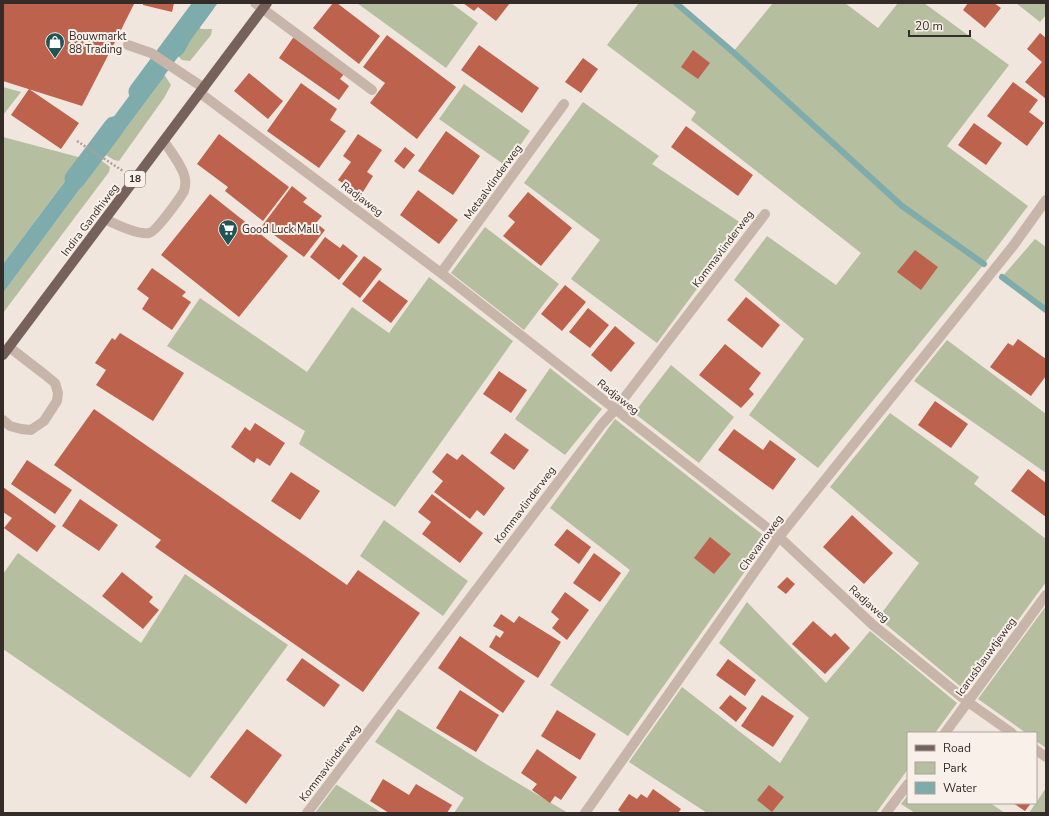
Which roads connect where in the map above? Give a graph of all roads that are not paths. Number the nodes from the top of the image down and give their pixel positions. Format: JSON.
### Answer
{"nodes":[{"id":1,"x":262,"y":5,"type":"edge"},
{"id":2,"x":128,"y":45,"type":"dead end"},
{"id":3,"x":372,"y":90,"type":"dead end"},
{"id":4,"x":202,"y":91,"type":"junction"},
{"id":5,"x":564,"y":104,"type":"dead end"},
{"id":6,"x":164,"y":141,"type":"junction"},
{"id":7,"x":1046,"y":200,"type":"edge"},
{"id":8,"x":765,"y":214,"type":"dead end"},
{"id":9,"x":105,"y":219,"type":"junction"},
{"id":10,"x":441,"y":273,"type":"junction"},
{"id":11,"x":6,"y":351,"type":"edge"},
{"id":12,"x":615,"y":410,"type":"junction"},
{"id":13,"x":3,"y":420,"type":"edge"},
{"id":14,"x":779,"y":537,"type":"junction"},
{"id":15,"x":1046,"y":595,"type":"edge"},
{"id":16,"x":968,"y":702,"type":"junction"},
{"id":17,"x":947,"y":732,"type":"edge"},
{"id":18,"x":1011,"y":732,"type":"edge"},
{"id":19,"x":1037,"y":751,"type":"edge"},
{"id":20,"x":1046,"y":758,"type":"edge"},
{"id":21,"x":907,"y":785,"type":"edge"},
{"id":22,"x":307,"y":813,"type":"edge"},
{"id":23,"x":585,"y":813,"type":"edge"},
{"id":24,"x":886,"y":813,"type":"edge"}],
"edges":[{"from":1,"to":3,"type":"street"},
{"from":1,"to":4,"type":"main road","name":"Indira Gandhiweg","number":"18"},
{"from":2,"to":4,"type":"street","name":"Radjaweg"},
{"from":4,"to":6,"type":"main road","name":"Indira Gandhiweg","number":"18"},
{"from":4,"to":10,"type":"street","name":"Radjaweg"},
{"from":5,"to":10,"type":"street","name":"Metaalvlinderweg"},
{"from":6,"to":9,"type":"main road","name":"Indira Gandhiweg","number":"18"},
{"from":6,"to":9,"type":"street"},
{"from":7,"to":14,"type":"street","name":"Chevarroweg"},
{"from":8,"to":12,"type":"street","name":"Kommavlinderweg"},
{"from":9,"to":11,"type":"main road","name":"Indira Gandhiweg","number":"18"},
{"from":10,"to":12,"type":"street","name":"Radjaweg"},
{"from":11,"to":13,"type":"street"},
{"from":12,"to":14,"type":"street","name":"Radjaweg"},
{"from":12,"to":22,"type":"street","name":"Kommavlinderweg"},
{"from":14,"to":16,"type":"street","name":"Radjaweg"},
{"from":14,"to":23,"type":"street","name":"Chevarroweg"},
{"from":15,"to":16,"type":"street","name":"Icarusblauwtjeweg"},
{"from":16,"to":17,"type":"street","name":"Icarusblauwtjeweg"},
{"from":16,"to":18,"type":"street","name":"Radjaweg"},
{"from":19,"to":20,"type":"street"},
{"from":21,"to":24,"type":"street"}]}
